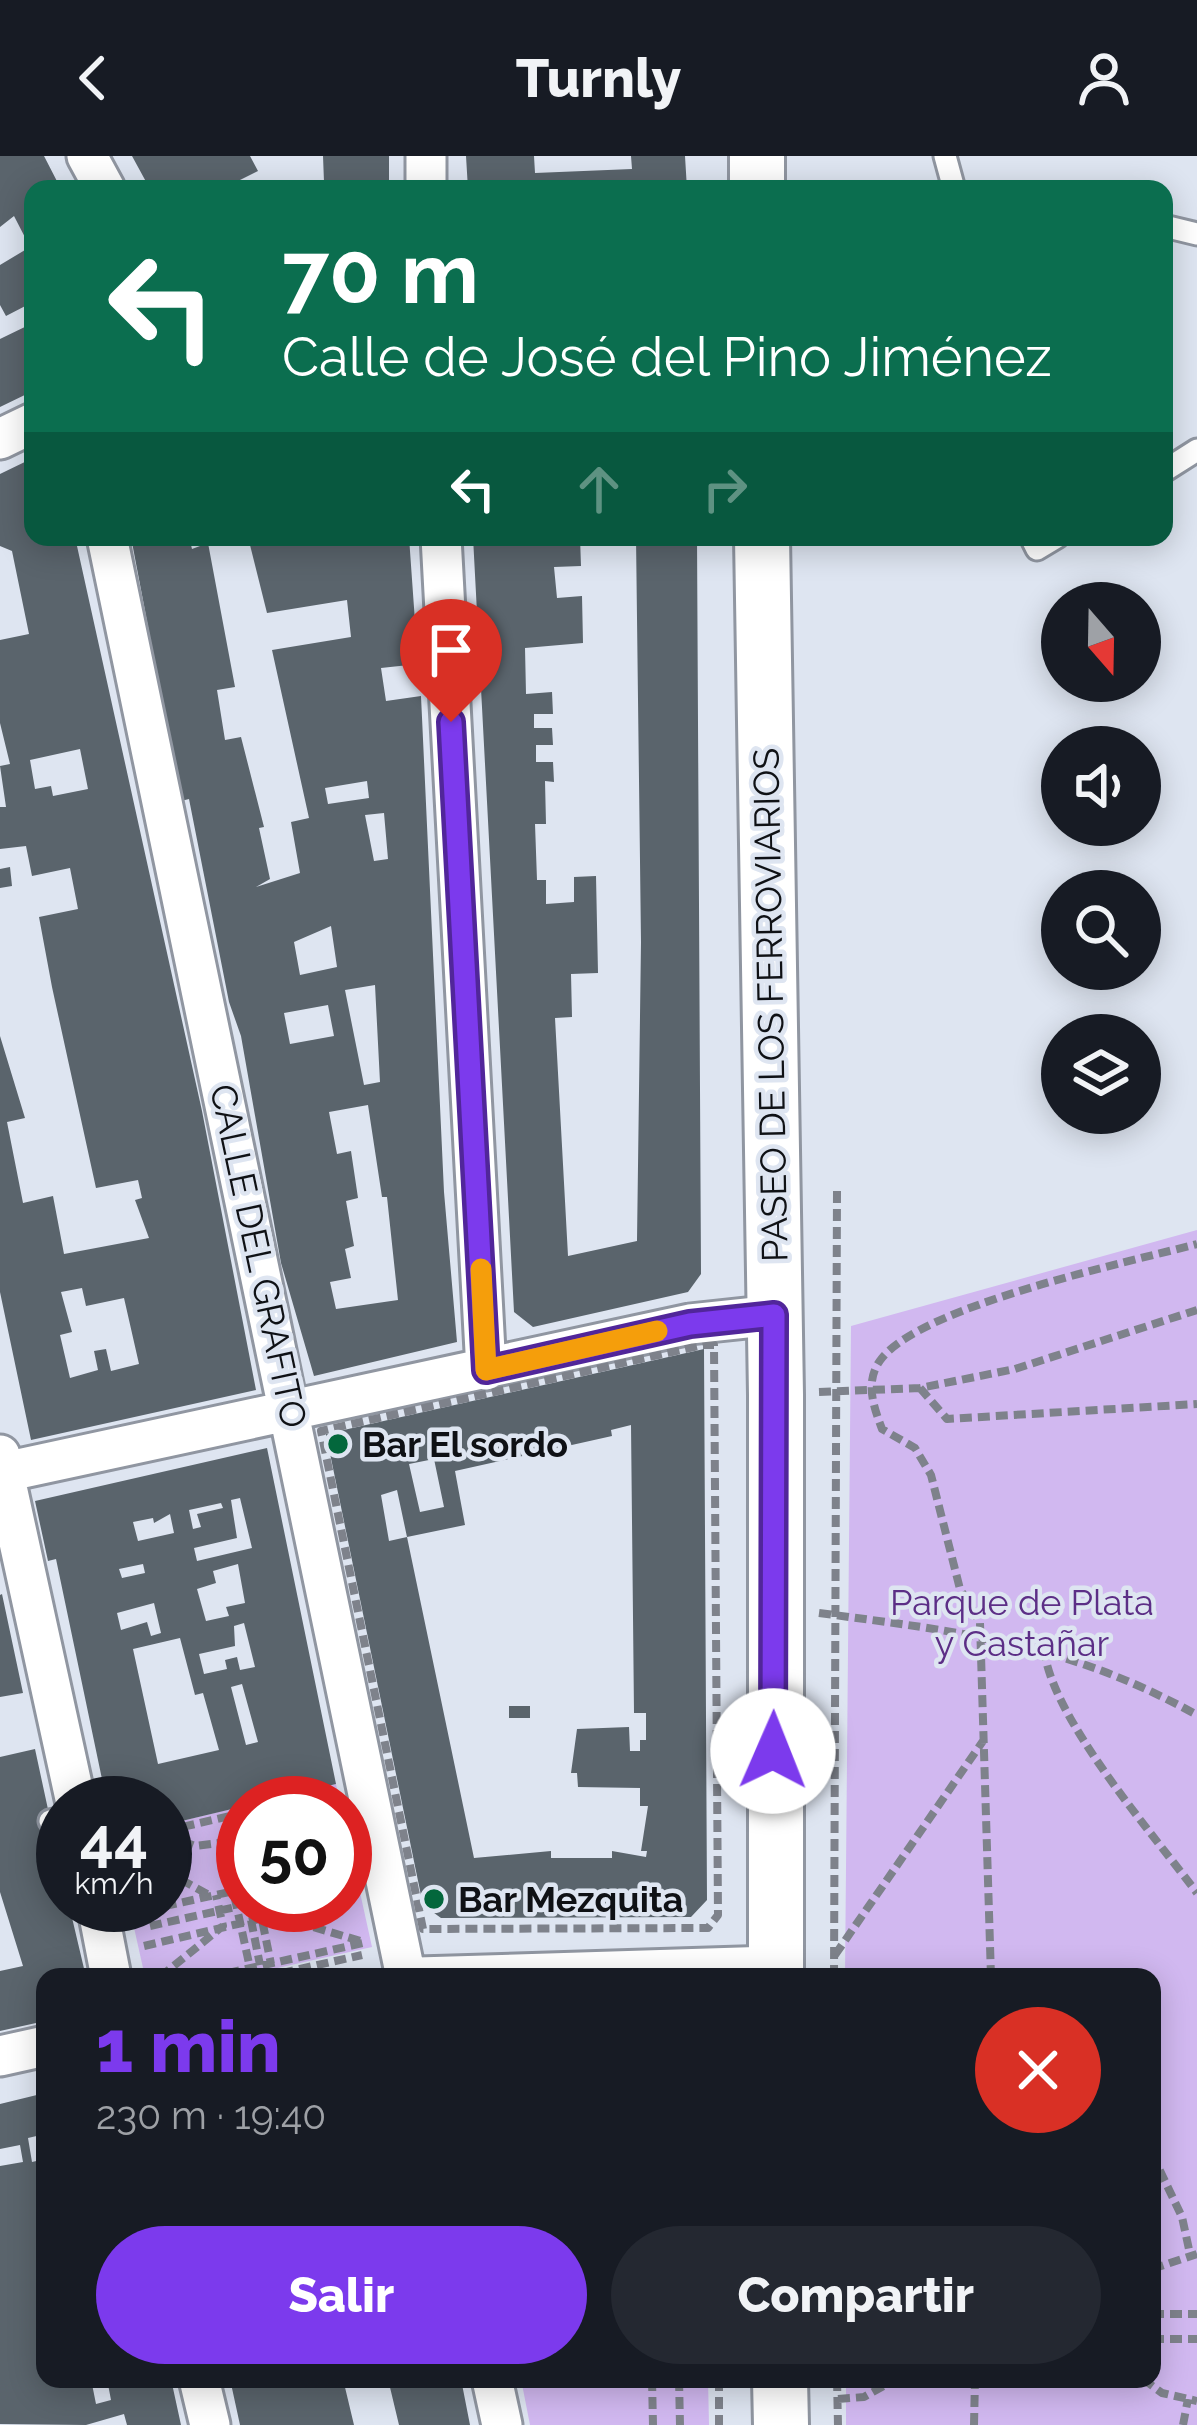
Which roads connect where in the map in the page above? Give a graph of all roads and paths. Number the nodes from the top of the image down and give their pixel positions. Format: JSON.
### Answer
{"nodes":[{"id":1,"x":109,"y":546,"type":"edge"},
{"id":2,"x":441,"y":546,"type":"edge"},
{"id":3,"x":762,"y":546,"type":"edge"},
{"id":4,"x":837,"y":1191,"type":"dead end"},
{"id":5,"x":1197,"y":1244,"type":"edge"},
{"id":6,"x":1197,"y":1310,"type":"edge"},
{"id":7,"x":774,"y":1315,"type":"junction"},
{"id":8,"x":714,"y":1345,"type":"dead end"},
{"id":9,"x":486,"y":1370,"type":"junction"},
{"id":10,"x":871,"y":1387,"type":"junction"},
{"id":11,"x":920,"y":1388,"type":"junction"},
{"id":12,"x":836,"y":1391,"type":"junction"},
{"id":13,"x":1197,"y":1404,"type":"edge"},
{"id":14,"x":292,"y":1413,"type":"junction"},
{"id":15,"x":1,"y":1467,"type":"edge"},
{"id":16,"x":776,"y":1607,"type":"junction"},
{"id":17,"x":835,"y":1615,"type":"junction"},
{"id":18,"x":980,"y":1635,"type":"junction"},
{"id":19,"x":1043,"y":1648,"type":"junction"},
{"id":20,"x":1197,"y":1714,"type":"edge"},
{"id":21,"x":982,"y":1741,"type":"junction"},
{"id":22,"x":56,"y":1776,"type":"edge"},
{"id":23,"x":192,"y":1884,"type":"edge"},
{"id":24,"x":1197,"y":1893,"type":"edge"},
{"id":25,"x":216,"y":1894,"type":"edge"},
{"id":26,"x":213,"y":1895,"type":"junction"},
{"id":27,"x":192,"y":1899,"type":"edge"},
{"id":28,"x":216,"y":1903,"type":"edge"},
{"id":29,"x":216,"y":1928,"type":"edge"},
{"id":30,"x":423,"y":1929,"type":"dead end"},
{"id":31,"x":102,"y":1932,"type":"edge"},
{"id":32,"x":150,"y":1932,"type":"edge"},
{"id":33,"x":216,"y":1932,"type":"edge"},
{"id":34,"x":249,"y":1932,"type":"edge"},
{"id":35,"x":265,"y":1932,"type":"edge"},
{"id":36,"x":331,"y":1932,"type":"edge"},
{"id":37,"x":374,"y":1935,"type":"dead end"},
{"id":38,"x":834,"y":1956,"type":"junction"},
{"id":39,"x":260,"y":1966,"type":"junction"},
{"id":40,"x":109,"y":1968,"type":"edge"},
{"id":41,"x":171,"y":1968,"type":"edge"},
{"id":42,"x":251,"y":1968,"type":"edge"},
{"id":43,"x":300,"y":1968,"type":"edge"},
{"id":44,"x":404,"y":1968,"type":"edge"},
{"id":45,"x":776,"y":1968,"type":"edge"},
{"id":46,"x":834,"y":1968,"type":"edge"},
{"id":47,"x":991,"y":1968,"type":"edge"},
{"id":48,"x":36,"y":2048,"type":"edge"},
{"id":49,"x":0,"y":2056,"type":"edge"},
{"id":50,"x":1161,"y":2172,"type":"edge"},
{"id":51,"x":1194,"y":2254,"type":"edge"},
{"id":52,"x":1161,"y":2267,"type":"edge"},
{"id":53,"x":1161,"y":2314,"type":"edge"},
{"id":54,"x":1197,"y":2314,"type":"edge"},
{"id":55,"x":1161,"y":2339,"type":"edge"},
{"id":56,"x":1197,"y":2339,"type":"edge"},
{"id":57,"x":201,"y":2388,"type":"edge"},
{"id":58,"x":494,"y":2388,"type":"edge"},
{"id":59,"x":652,"y":2388,"type":"edge"},
{"id":60,"x":679,"y":2388,"type":"edge"},
{"id":61,"x":719,"y":2388,"type":"edge"},
{"id":62,"x":780,"y":2388,"type":"edge"},
{"id":63,"x":837,"y":2388,"type":"edge"},
{"id":64,"x":880,"y":2388,"type":"edge"},
{"id":65,"x":975,"y":2388,"type":"edge"},
{"id":66,"x":1155,"y":2388,"type":"edge"},
{"id":67,"x":838,"y":2398,"type":"junction"},
{"id":68,"x":1193,"y":2400,"type":"edge"},
{"id":69,"x":209,"y":2425,"type":"edge"},
{"id":70,"x":502,"y":2425,"type":"edge"},
{"id":71,"x":653,"y":2425,"type":"edge"},
{"id":72,"x":680,"y":2425,"type":"edge"},
{"id":73,"x":719,"y":2425,"type":"edge"},
{"id":74,"x":781,"y":2425,"type":"edge"},
{"id":75,"x":838,"y":2425,"type":"edge"},
{"id":76,"x":974,"y":2425,"type":"edge"},
{"id":77,"x":1183,"y":2425,"type":"edge"}],
"edges":[{"from":1,"to":14,"type":"street","name":"CALLE DEL GRAFITO"},
{"from":2,"to":9,"type":"street"},
{"from":3,"to":7,"type":"main road","name":"PASEO DE LOS FERROVIARIOS"},
{"from":4,"to":12,"type":"path"},
{"from":5,"to":10,"type":"path"},
{"from":6,"to":11,"type":"path"},
{"from":7,"to":9,"type":"street"},
{"from":7,"to":16,"type":"main road","name":"PASEO DE LOS FERROVIARIOS"},
{"from":8,"to":30,"type":"path"},
{"from":9,"to":14,"type":"street"},
{"from":10,"to":11,"type":"path"},
{"from":10,"to":12,"type":"path"},
{"from":10,"to":18,"type":"path"},
{"from":11,"to":13,"type":"path"},
{"from":12,"to":17,"type":"path"},
{"from":14,"to":15,"type":"street"},
{"from":14,"to":44,"type":"street","name":"CALLE DEL GRAFITO"},
{"from":15,"to":22,"type":"street"},
{"from":16,"to":17,"type":"path"},
{"from":16,"to":45,"type":"main road","name":"PASEO DE LOS FERROVIARIOS"},
{"from":17,"to":18,"type":"path"},
{"from":17,"to":38,"type":"path"},
{"from":18,"to":19,"type":"path"},
{"from":18,"to":21,"type":"path"},
{"from":19,"to":20,"type":"path"},
{"from":19,"to":24,"type":"path"},
{"from":21,"to":38,"type":"path"},
{"from":21,"to":47,"type":"path"},
{"from":23,"to":26,"type":"path"},
{"from":25,"to":26,"type":"path"},
{"from":26,"to":27,"type":"path"},
{"from":26,"to":28,"type":"path"},
{"from":29,"to":32,"type":"path"},
{"from":31,"to":40,"type":"street"},
{"from":33,"to":41,"type":"path"},
{"from":34,"to":39,"type":"path"},
{"from":35,"to":39,"type":"path"},
{"from":36,"to":39,"type":"path"},
{"from":37,"to":43,"type":"path"},
{"from":38,"to":46,"type":"path"},
{"from":39,"to":42,"type":"path"},
{"from":48,"to":49,"type":"street"},
{"from":50,"to":51,"type":"path"},
{"from":51,"to":52,"type":"path"},
{"from":53,"to":54,"type":"path"},
{"from":55,"to":56,"type":"path"},
{"from":57,"to":69,"type":"street"},
{"from":58,"to":70,"type":"street"},
{"from":59,"to":71,"type":"path"},
{"from":60,"to":72,"type":"path"},
{"from":61,"to":73,"type":"path"},
{"from":62,"to":74,"type":"main road"},
{"from":63,"to":67,"type":"path"},
{"from":64,"to":67,"type":"path"},
{"from":65,"to":76,"type":"path"},
{"from":66,"to":68,"type":"path"},
{"from":67,"to":75,"type":"path"},
{"from":68,"to":77,"type":"path"}]}
